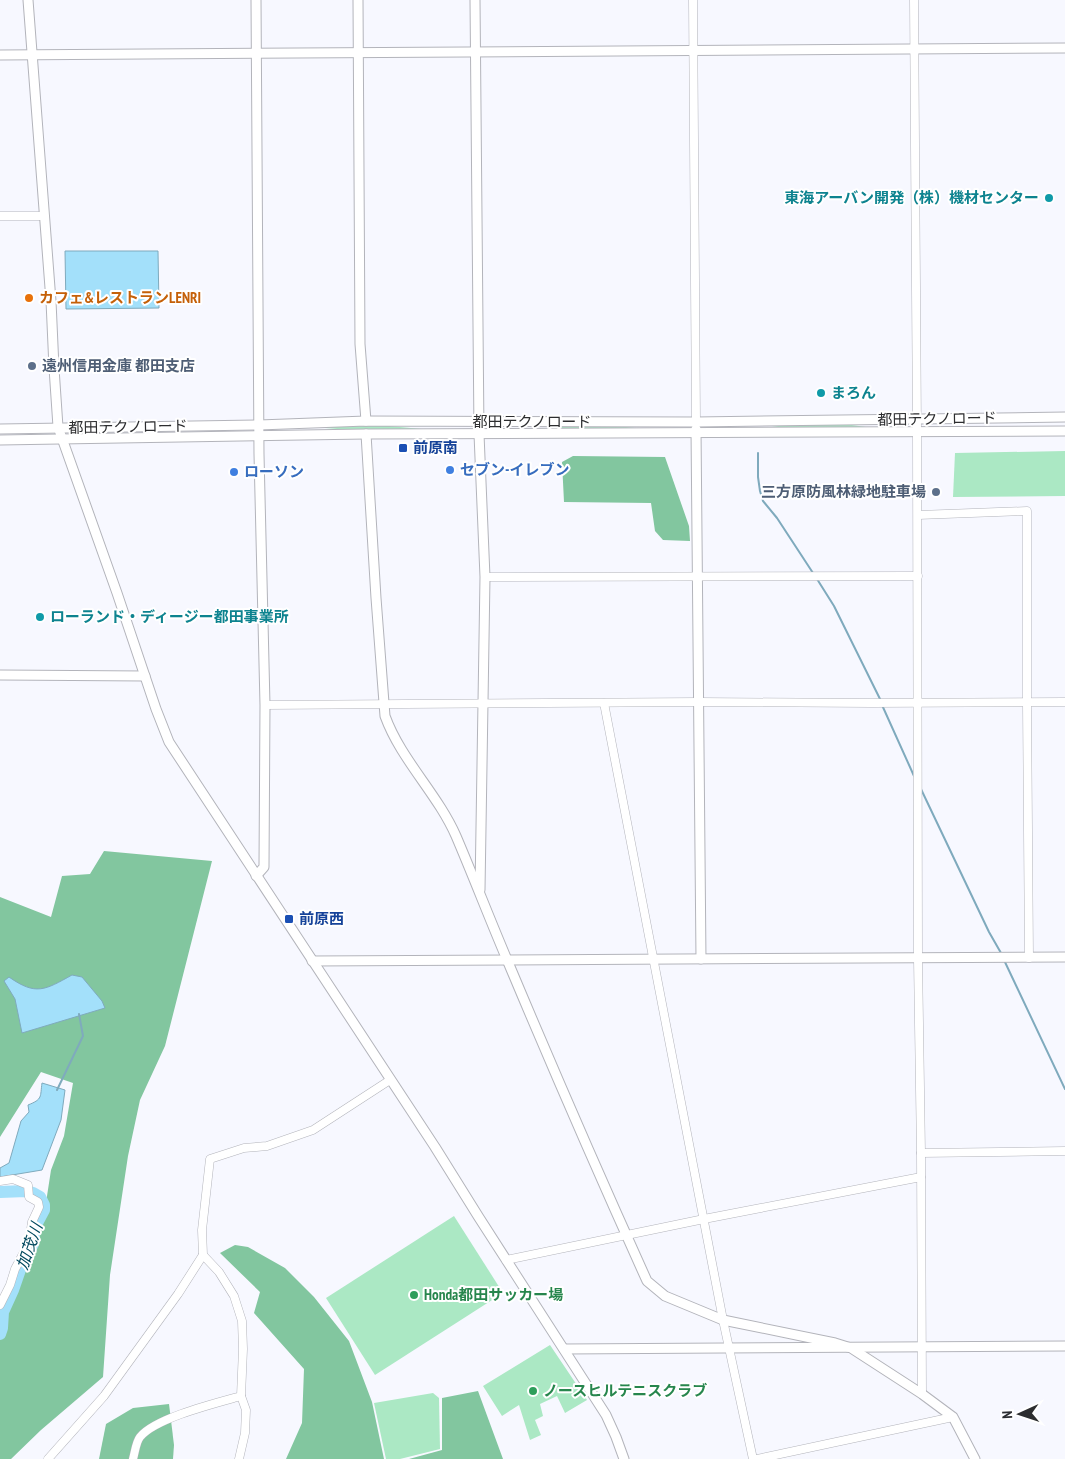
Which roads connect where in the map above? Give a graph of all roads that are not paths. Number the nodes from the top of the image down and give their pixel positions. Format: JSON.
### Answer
{"nodes":[{"id":1,"x":28,"y":0,"type":"edge"},
{"id":2,"x":256,"y":0,"type":"edge"},
{"id":3,"x":358,"y":0,"type":"edge"},
{"id":4,"x":475,"y":0,"type":"edge"},
{"id":5,"x":693,"y":0,"type":"edge"},
{"id":6,"x":914,"y":0,"type":"edge"},
{"id":7,"x":1065,"y":48,"type":"edge"},
{"id":8,"x":915,"y":50,"type":"junction"},
{"id":9,"x":693,"y":51,"type":"junction"},
{"id":10,"x":476,"y":52,"type":"junction"},
{"id":11,"x":358,"y":53,"type":"junction"},
{"id":12,"x":257,"y":54,"type":"junction"},
{"id":13,"x":32,"y":55,"type":"junction"},
{"id":14,"x":0,"y":56,"type":"edge"},
{"id":15,"x":0,"y":216,"type":"edge"},
{"id":16,"x":44,"y":216,"type":"junction"},
{"id":17,"x":1065,"y":417,"type":"edge"},
{"id":18,"x":917,"y":419,"type":"junction"},
{"id":19,"x":366,"y":422,"type":"junction"},
{"id":20,"x":478,"y":422,"type":"junction"},
{"id":21,"x":696,"y":422,"type":"junction"},
{"id":22,"x":259,"y":425,"type":"junction"},
{"id":23,"x":58,"y":428,"type":"junction"},
{"id":24,"x":0,"y":429,"type":"edge"},
{"id":25,"x":1065,"y":431,"type":"edge"},
{"id":26,"x":917,"y":432,"type":"junction"},
{"id":27,"x":696,"y":433,"type":"junction"},
{"id":28,"x":366,"y":434,"type":"junction"},
{"id":29,"x":478,"y":434,"type":"junction"},
{"id":30,"x":259,"y":436,"type":"junction"},
{"id":31,"x":62,"y":438,"type":"junction"},
{"id":32,"x":0,"y":440,"type":"edge"},
{"id":33,"x":918,"y":515,"type":"junction"},
{"id":34,"x":698,"y":576,"type":"junction"},
{"id":35,"x":918,"y":576,"type":"junction"},
{"id":36,"x":485,"y":577,"type":"junction"},
{"id":37,"x":0,"y":675,"type":"edge"},
{"id":38,"x":145,"y":676,"type":"junction"},
{"id":39,"x":698,"y":702,"type":"junction"},
{"id":40,"x":918,"y":702,"type":"junction"},
{"id":41,"x":1065,"y":702,"type":"edge"},
{"id":42,"x":604,"y":703,"type":"junction"},
{"id":43,"x":1026,"y":703,"type":"junction"},
{"id":44,"x":483,"y":704,"type":"junction"},
{"id":45,"x":265,"y":705,"type":"junction"},
{"id":46,"x":383,"y":705,"type":"junction"},
{"id":47,"x":256,"y":876,"type":"junction"},
{"id":48,"x":480,"y":894,"type":"junction"},
{"id":49,"x":1065,"y":957,"type":"edge"},
{"id":50,"x":1029,"y":958,"type":"junction"},
{"id":51,"x":701,"y":959,"type":"junction"},
{"id":52,"x":918,"y":959,"type":"junction"},
{"id":53,"x":653,"y":960,"type":"junction"},
{"id":54,"x":312,"y":961,"type":"junction"},
{"id":55,"x":507,"y":961,"type":"junction"},
{"id":56,"x":390,"y":1080,"type":"junction"},
{"id":57,"x":1065,"y":1151,"type":"edge"},
{"id":58,"x":921,"y":1153,"type":"junction"},
{"id":59,"x":921,"y":1177,"type":"junction"},
{"id":60,"x":0,"y":1180,"type":"edge"},
{"id":61,"x":704,"y":1218,"type":"junction"},
{"id":62,"x":626,"y":1234,"type":"junction"},
{"id":63,"x":203,"y":1255,"type":"junction"},
{"id":64,"x":506,"y":1260,"type":"junction"},
{"id":65,"x":0,"y":1304,"type":"edge"},
{"id":66,"x":723,"y":1320,"type":"junction"},
{"id":67,"x":1065,"y":1346,"type":"edge"},
{"id":68,"x":922,"y":1347,"type":"junction"},
{"id":69,"x":730,"y":1348,"type":"junction"},
{"id":70,"x":851,"y":1348,"type":"junction"},
{"id":71,"x":564,"y":1349,"type":"junction"},
{"id":72,"x":922,"y":1394,"type":"junction"},
{"id":73,"x":241,"y":1396,"type":"junction"},
{"id":74,"x":953,"y":1417,"type":"junction"},
{"id":75,"x":48,"y":1459,"type":"edge"},
{"id":76,"x":133,"y":1459,"type":"edge"},
{"id":77,"x":239,"y":1459,"type":"edge"},
{"id":78,"x":624,"y":1459,"type":"edge"},
{"id":79,"x":753,"y":1459,"type":"edge"},
{"id":80,"x":757,"y":1459,"type":"edge"},
{"id":81,"x":975,"y":1459,"type":"edge"}],
"edges":[{"from":1,"to":13,"type":"street"},
{"from":2,"to":12,"type":"street"},
{"from":3,"to":11,"type":"street"},
{"from":4,"to":10,"type":"street"},
{"from":5,"to":9,"type":"street"},
{"from":6,"to":8,"type":"street"},
{"from":7,"to":8,"type":"street"},
{"from":8,"to":9,"type":"street"},
{"from":8,"to":18,"type":"street"},
{"from":9,"to":10,"type":"street"},
{"from":9,"to":21,"type":"street"},
{"from":10,"to":11,"type":"street"},
{"from":10,"to":20,"type":"street"},
{"from":11,"to":12,"type":"street"},
{"from":11,"to":19,"type":"street"},
{"from":12,"to":13,"type":"street"},
{"from":12,"to":22,"type":"street"},
{"from":13,"to":14,"type":"street"},
{"from":13,"to":16,"type":"street"},
{"from":15,"to":16,"type":"street"},
{"from":16,"to":23,"type":"street"},
{"from":17,"to":18,"type":"street","name":"都田テクノロード"},
{"from":18,"to":21,"type":"street","name":"都田テクノロード"},
{"from":18,"to":26,"type":"street"},
{"from":19,"to":20,"type":"street","name":"都田テクノロード"},
{"from":19,"to":22,"type":"street","name":"都田テクノロード"},
{"from":20,"to":21,"type":"street","name":"都田テクノロード"},
{"from":20,"to":29,"type":"street"},
{"from":21,"to":27,"type":"street"},
{"from":22,"to":23,"type":"street","name":"都田テクノロード"},
{"from":22,"to":30,"type":"street"},
{"from":23,"to":24,"type":"street","name":"都田テクノロード"},
{"from":23,"to":31,"type":"street"},
{"from":25,"to":26,"type":"street","name":"都田テクノロード"},
{"from":26,"to":27,"type":"street","name":"都田テクノロード"},
{"from":26,"to":33,"type":"street"},
{"from":27,"to":29,"type":"street","name":"都田テクノロード"},
{"from":27,"to":34,"type":"street"},
{"from":28,"to":29,"type":"street","name":"都田テクノロード"},
{"from":28,"to":30,"type":"street","name":"都田テクノロード"},
{"from":28,"to":46,"type":"street"},
{"from":29,"to":36,"type":"street"},
{"from":30,"to":31,"type":"street","name":"都田テクノロード"},
{"from":30,"to":45,"type":"street"},
{"from":31,"to":32,"type":"street","name":"都田テクノロード"},
{"from":31,"to":38,"type":"street"},
{"from":33,"to":35,"type":"street"},
{"from":33,"to":43,"type":"street"},
{"from":34,"to":35,"type":"street"},
{"from":34,"to":36,"type":"street"},
{"from":34,"to":39,"type":"street"},
{"from":35,"to":40,"type":"street"},
{"from":36,"to":44,"type":"street"},
{"from":37,"to":38,"type":"street"},
{"from":38,"to":47,"type":"street"},
{"from":39,"to":40,"type":"street"},
{"from":39,"to":42,"type":"street"},
{"from":39,"to":51,"type":"street"},
{"from":40,"to":43,"type":"street"},
{"from":40,"to":52,"type":"street"},
{"from":41,"to":43,"type":"street"},
{"from":42,"to":44,"type":"street"},
{"from":42,"to":53,"type":"street"},
{"from":43,"to":50,"type":"street"},
{"from":44,"to":46,"type":"street"},
{"from":44,"to":48,"type":"street"},
{"from":45,"to":46,"type":"street"},
{"from":45,"to":47,"type":"street"},
{"from":46,"to":48,"type":"street"},
{"from":47,"to":54,"type":"street"},
{"from":48,"to":55,"type":"street"},
{"from":49,"to":50,"type":"street"},
{"from":50,"to":52,"type":"street"},
{"from":51,"to":52,"type":"street"},
{"from":51,"to":53,"type":"street"},
{"from":52,"to":58,"type":"street"},
{"from":53,"to":55,"type":"street"},
{"from":53,"to":61,"type":"street"},
{"from":54,"to":55,"type":"street"},
{"from":54,"to":56,"type":"street"},
{"from":55,"to":62,"type":"street"},
{"from":56,"to":63,"type":"street"},
{"from":56,"to":64,"type":"street"},
{"from":57,"to":58,"type":"street"},
{"from":58,"to":59,"type":"street"},
{"from":59,"to":61,"type":"street"},
{"from":59,"to":68,"type":"street"},
{"from":60,"to":65,"type":"street"},
{"from":61,"to":62,"type":"street"},
{"from":61,"to":66,"type":"street"},
{"from":62,"to":64,"type":"street"},
{"from":62,"to":66,"type":"street"},
{"from":63,"to":73,"type":"street"},
{"from":63,"to":75,"type":"street"},
{"from":64,"to":71,"type":"street"},
{"from":66,"to":69,"type":"street"},
{"from":66,"to":70,"type":"street"},
{"from":67,"to":68,"type":"street"},
{"from":68,"to":70,"type":"street"},
{"from":68,"to":72,"type":"street"},
{"from":69,"to":70,"type":"street"},
{"from":69,"to":71,"type":"street"},
{"from":69,"to":79,"type":"street"},
{"from":70,"to":72,"type":"street"},
{"from":71,"to":78,"type":"street"},
{"from":72,"to":74,"type":"street"},
{"from":73,"to":76,"type":"street"},
{"from":73,"to":77,"type":"street"},
{"from":74,"to":80,"type":"street"},
{"from":74,"to":81,"type":"street"}]}
